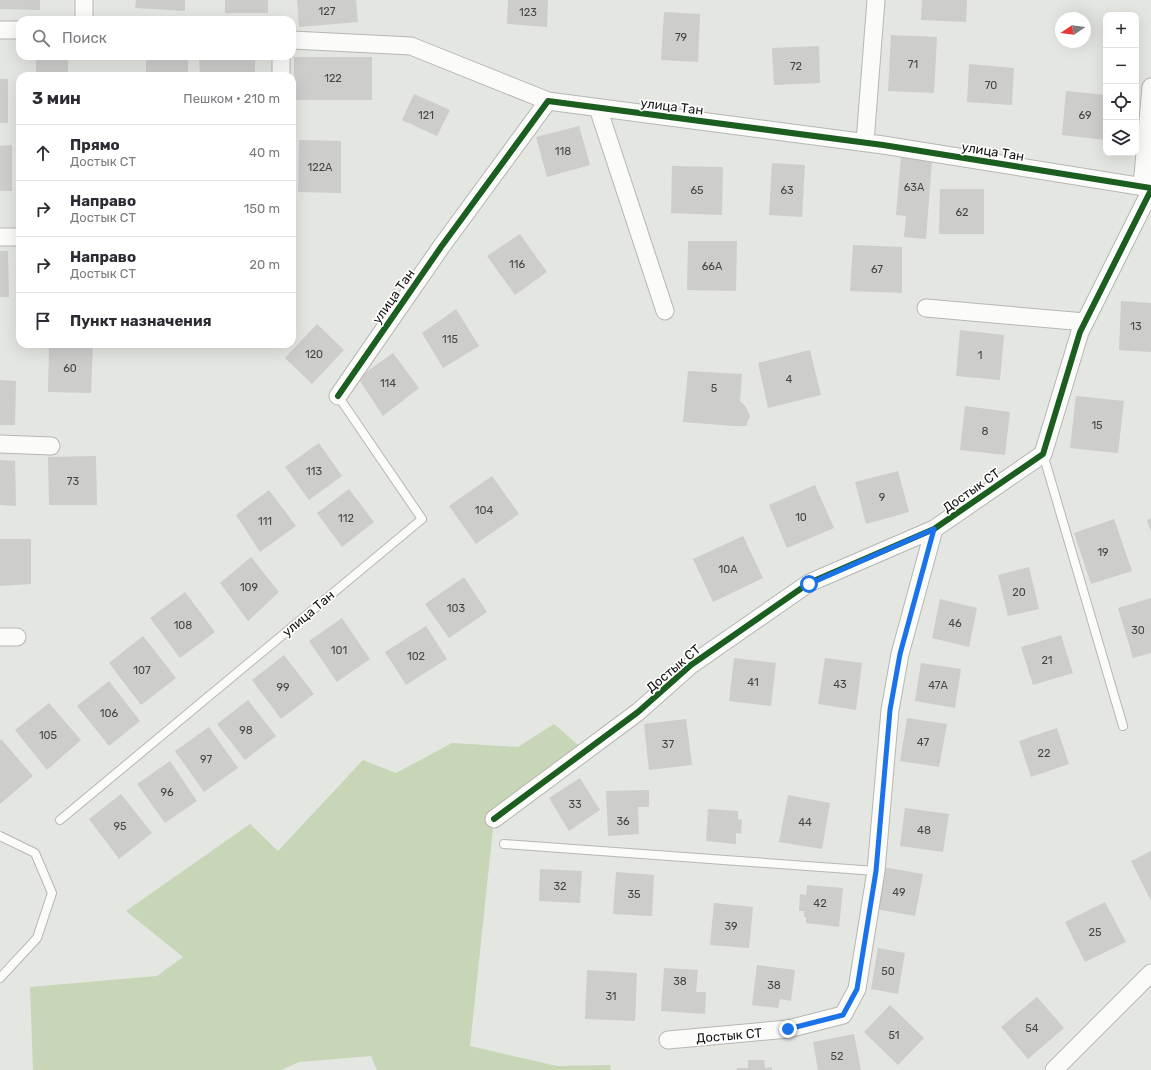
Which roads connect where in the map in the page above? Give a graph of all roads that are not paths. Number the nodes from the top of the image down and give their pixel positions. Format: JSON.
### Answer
{"nodes":[{"id":1,"x":84,"y":0,"type":"edge"},
{"id":2,"x":876,"y":0,"type":"edge"},
{"id":3,"x":84,"y":16,"type":"edge"},
{"id":4,"x":0,"y":30,"type":"edge"},
{"id":5,"x":16,"y":30,"type":"edge"},
{"id":6,"x":296,"y":40,"type":"edge"},
{"id":7,"x":281,"y":60,"type":"edge"},
{"id":8,"x":281,"y":72,"type":"edge"},
{"id":9,"x":1151,"y":87,"type":"edge"},
{"id":10,"x":548,"y":101,"type":"junction"},
{"id":11,"x":598,"y":108,"type":"junction"},
{"id":12,"x":865,"y":142,"type":"junction"},
{"id":13,"x":1148,"y":188,"type":"edge"},
{"id":14,"x":0,"y":237,"type":"edge"},
{"id":15,"x":16,"y":237,"type":"edge"},
{"id":16,"x":926,"y":308,"type":"dead end"},
{"id":17,"x":666,"y":311,"type":"dead end"},
{"id":18,"x":1085,"y":322,"type":"junction"},
{"id":19,"x":338,"y":396,"type":"joint"},
{"id":20,"x":0,"y":444,"type":"edge"},
{"id":21,"x":51,"y":446,"type":"dead end"},
{"id":22,"x":1042,"y":454,"type":"junction"},
{"id":23,"x":934,"y":529,"type":"junction"},
{"id":24,"x":0,"y":637,"type":"edge"},
{"id":25,"x":17,"y":637,"type":"dead end"},
{"id":26,"x":1123,"y":726,"type":"dead end"},
{"id":27,"x":494,"y":819,"type":"dead end"},
{"id":28,"x":60,"y":820,"type":"dead end"},
{"id":29,"x":0,"y":836,"type":"edge"},
{"id":30,"x":504,"y":844,"type":"dead end"},
{"id":31,"x":876,"y":871,"type":"junction"},
{"id":32,"x":1151,"y":973,"type":"edge"},
{"id":33,"x":0,"y":978,"type":"edge"},
{"id":34,"x":668,"y":1040,"type":"dead end"},
{"id":35,"x":1054,"y":1070,"type":"edge"}],
"edges":[{"from":1,"to":3,"type":"street"},
{"from":2,"to":12,"type":"street"},
{"from":4,"to":5,"type":"street"},
{"from":6,"to":10,"type":"street","name":"улица Тан"},
{"from":7,"to":8,"type":"street"},
{"from":9,"to":13,"type":"street"},
{"from":10,"to":11,"type":"street","name":"улица Тан"},
{"from":10,"to":19,"type":"street","name":"улица Тан"},
{"from":11,"to":12,"type":"street","name":"улица Тан"},
{"from":11,"to":17,"type":"street"},
{"from":12,"to":13,"type":"street","name":"улица Тан"},
{"from":13,"to":18,"type":"street"},
{"from":14,"to":15,"type":"street"},
{"from":16,"to":18,"type":"street"},
{"from":18,"to":22,"type":"street"},
{"from":19,"to":28,"type":"lane","name":"улица Тан"},
{"from":20,"to":21,"type":"street"},
{"from":22,"to":23,"type":"street","name":"Достык СТ"},
{"from":22,"to":26,"type":"lane"},
{"from":23,"to":27,"type":"street","name":"Достык СТ"},
{"from":23,"to":31,"type":"street","name":"Достык СТ"},
{"from":24,"to":25,"type":"street"},
{"from":29,"to":33,"type":"lane"},
{"from":30,"to":31,"type":"lane"},
{"from":31,"to":34,"type":"street","name":"Достык СТ"},
{"from":32,"to":35,"type":"street"}]}
